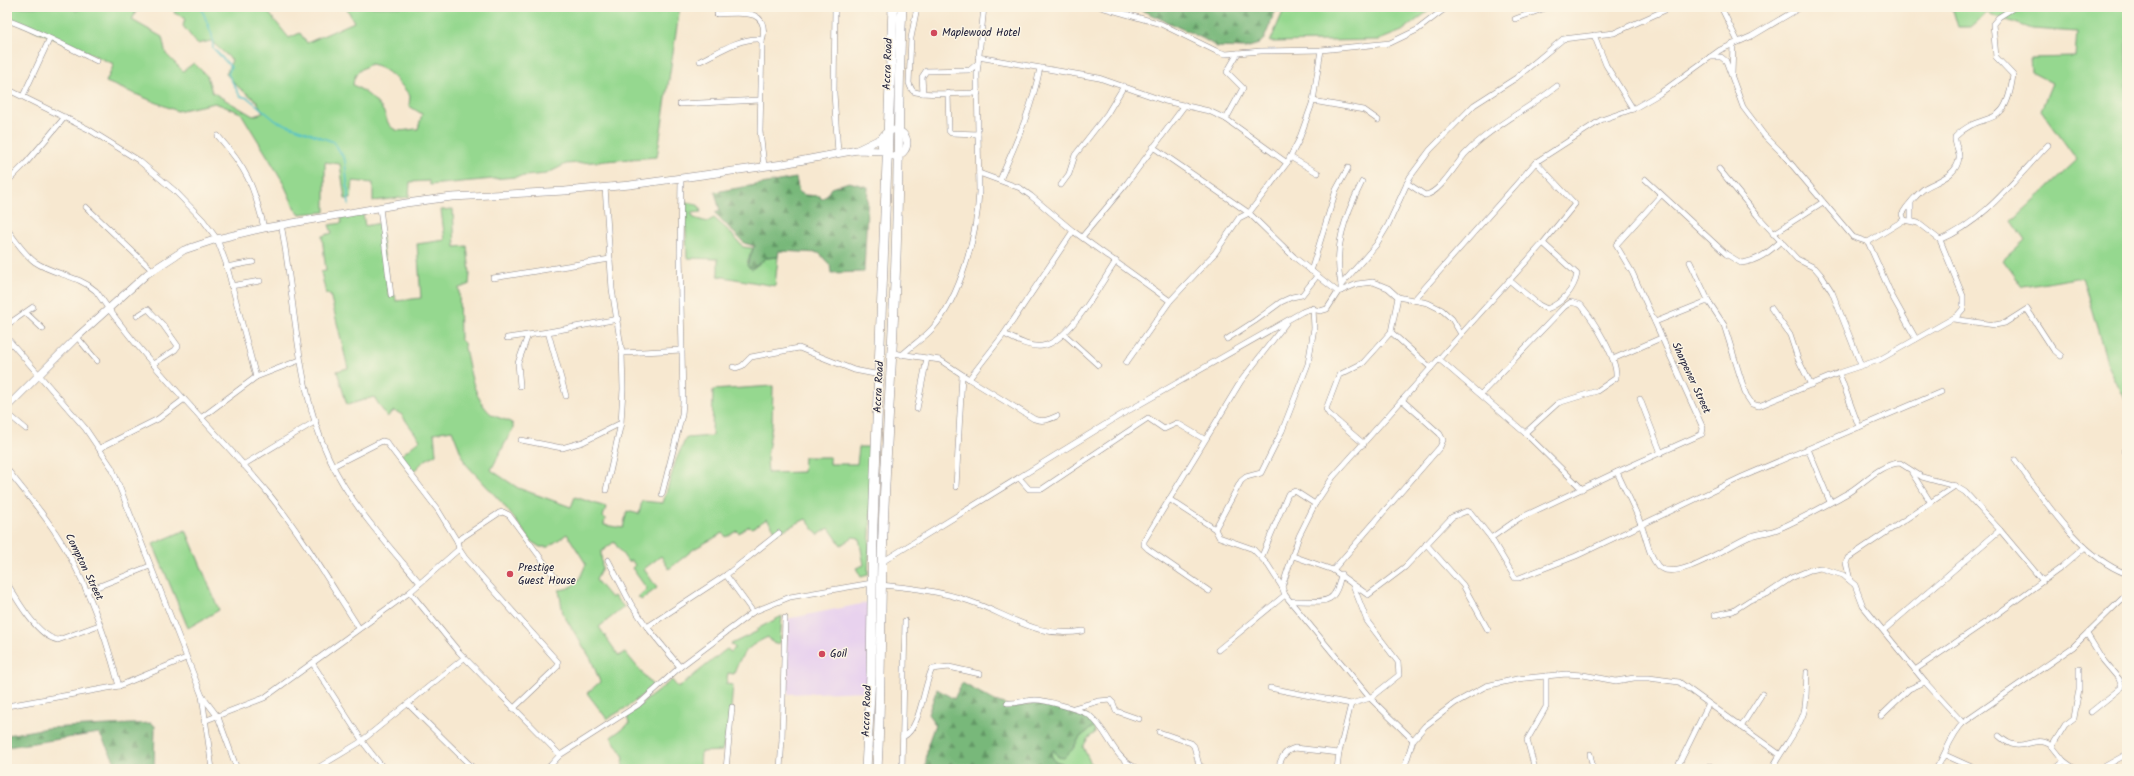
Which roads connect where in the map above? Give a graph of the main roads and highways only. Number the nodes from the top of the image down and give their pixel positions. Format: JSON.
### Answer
{"nodes":[{"id":1,"x":893,"y":7,"type":"edge"},
{"id":2,"x":902,"y":7,"type":"edge"},
{"id":3,"x":885,"y":265,"type":"junction"},
{"id":4,"x":896,"y":267,"type":"junction"},
{"id":5,"x":866,"y":769,"type":"edge"},
{"id":6,"x":877,"y":769,"type":"edge"}],
"edges":[{"from":1,"to":3,"type":"highway","name":"Accra Road"},
{"from":2,"to":4,"type":"highway","name":"Accra Road"},
{"from":3,"to":4,"type":"highway"},
{"from":3,"to":5,"type":"highway","name":"Accra Road"},
{"from":4,"to":6,"type":"highway","name":"Accra Road"}]}
